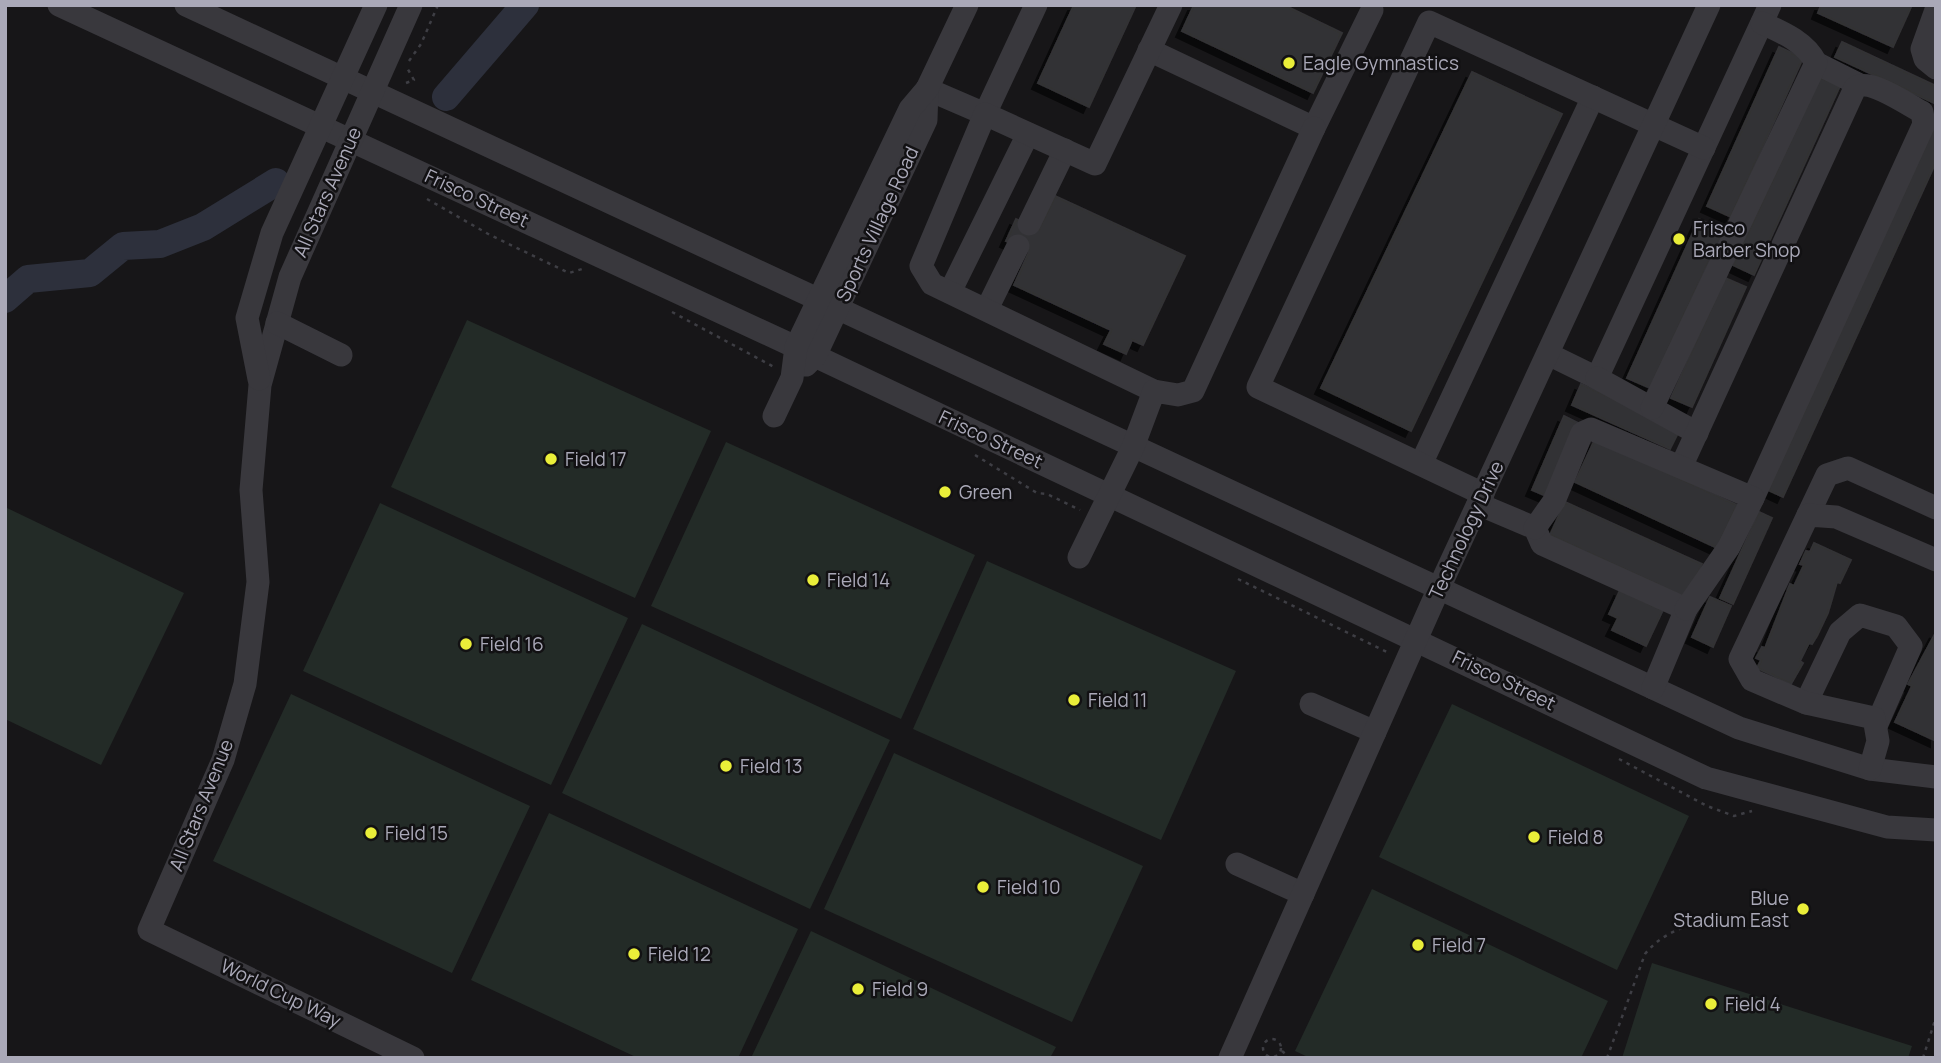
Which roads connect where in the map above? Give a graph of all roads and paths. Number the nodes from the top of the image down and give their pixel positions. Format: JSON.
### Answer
{"nodes":[{"id":1,"x":59,"y":5,"type":"edge"},
{"id":2,"x":187,"y":5,"type":"edge"},
{"id":3,"x":376,"y":5,"type":"edge"},
{"id":4,"x":411,"y":5,"type":"edge"},
{"id":5,"x":438,"y":5,"type":"edge"},
{"id":6,"x":967,"y":5,"type":"edge"},
{"id":7,"x":1036,"y":5,"type":"edge"},
{"id":8,"x":1171,"y":5,"type":"edge"},
{"id":9,"x":1709,"y":5,"type":"edge"},
{"id":10,"x":1369,"y":7,"type":"edge"},
{"id":11,"x":1936,"y":10,"type":"edge"},
{"id":12,"x":1766,"y":14,"type":"edge"},
{"id":13,"x":1149,"y":50,"type":"junction"},
{"id":14,"x":1816,"y":63,"type":"junction"},
{"id":15,"x":1936,"y":68,"type":"edge"},
{"id":16,"x":342,"y":77,"type":"junction"},
{"id":17,"x":406,"y":83,"type":"dead end"},
{"id":18,"x":1858,"y":84,"type":"junction"},
{"id":19,"x":927,"y":89,"type":"junction"},
{"id":20,"x":371,"y":90,"type":"junction"},
{"id":21,"x":1594,"y":97,"type":"junction"},
{"id":22,"x":985,"y":114,"type":"junction"},
{"id":23,"x":1654,"y":124,"type":"junction"},
{"id":24,"x":322,"y":126,"type":"junction"},
{"id":25,"x":1314,"y":128,"type":"junction"},
{"id":26,"x":1028,"y":134,"type":"junction"},
{"id":27,"x":351,"y":139,"type":"junction"},
{"id":28,"x":1704,"y":148,"type":"junction"},
{"id":29,"x":1065,"y":150,"type":"junction"},
{"id":30,"x":422,"y":196,"type":"dead end"},
{"id":31,"x":1029,"y":224,"type":"dead end"},
{"id":32,"x":1018,"y":246,"type":"dead end"},
{"id":33,"x":586,"y":269,"type":"dead end"},
{"id":34,"x":950,"y":292,"type":"junction"},
{"id":35,"x":828,"y":303,"type":"junction"},
{"id":36,"x":666,"y":308,"type":"dead end"},
{"id":37,"x":987,"y":309,"type":"junction"},
{"id":38,"x":277,"y":323,"type":"junction"},
{"id":39,"x":805,"y":352,"type":"junction"},
{"id":40,"x":1548,"y":354,"type":"junction"},
{"id":41,"x":341,"y":355,"type":"dead end"},
{"id":42,"x":792,"y":378,"type":"junction"},
{"id":43,"x":1597,"y":378,"type":"junction"},
{"id":44,"x":260,"y":385,"type":"junction"},
{"id":45,"x":1154,"y":391,"type":"junction"},
{"id":46,"x":1652,"y":408,"type":"junction"},
{"id":47,"x":774,"y":416,"type":"dead end"},
{"id":48,"x":1697,"y":433,"type":"junction"},
{"id":49,"x":1133,"y":447,"type":"junction"},
{"id":50,"x":969,"y":451,"type":"dead end"},
{"id":51,"x":1421,"y":464,"type":"junction"},
{"id":52,"x":1681,"y":467,"type":"junction"},
{"id":53,"x":1109,"y":495,"type":"junction"},
{"id":54,"x":1753,"y":498,"type":"junction"},
{"id":55,"x":1480,"y":499,"type":"junction"},
{"id":56,"x":1936,"y":508,"type":"edge"},
{"id":57,"x":1808,"y":515,"type":"junction"},
{"id":58,"x":1097,"y":520,"type":"junction"},
{"id":59,"x":1535,"y":528,"type":"junction"},
{"id":60,"x":1079,"y":557,"type":"dead end"},
{"id":61,"x":1936,"y":560,"type":"edge"},
{"id":62,"x":1230,"y":574,"type":"dead end"},
{"id":63,"x":1439,"y":588,"type":"junction"},
{"id":64,"x":1686,"y":608,"type":"junction"},
{"id":65,"x":1417,"y":638,"type":"junction"},
{"id":66,"x":1406,"y":661,"type":"junction"},
{"id":67,"x":1653,"y":688,"type":"junction"},
{"id":68,"x":1806,"y":703,"type":"junction"},
{"id":69,"x":1311,"y":704,"type":"dead end"},
{"id":70,"x":1876,"y":726,"type":"junction"},
{"id":71,"x":1375,"y":732,"type":"junction"},
{"id":72,"x":1870,"y":769,"type":"junction"},
{"id":73,"x":1936,"y":777,"type":"edge"},
{"id":74,"x":1936,"y":830,"type":"edge"},
{"id":75,"x":1237,"y":864,"type":"dead end"},
{"id":76,"x":1303,"y":894,"type":"junction"},
{"id":77,"x":1689,"y":925,"type":"dead end"},
{"id":78,"x":149,"y":930,"type":"joint"},
{"id":79,"x":1936,"y":1017,"type":"edge"},
{"id":80,"x":1281,"y":1050,"type":"junction"},
{"id":81,"x":413,"y":1058,"type":"edge"},
{"id":82,"x":1230,"y":1058,"type":"edge"},
{"id":83,"x":1290,"y":1058,"type":"edge"},
{"id":84,"x":1607,"y":1058,"type":"edge"},
{"id":85,"x":1923,"y":1058,"type":"edge"}],
"edges":[{"from":1,"to":24,"type":"street","name":"Frisco Street"},
{"from":2,"to":16,"type":"street"},
{"from":3,"to":16,"type":"street","name":"All Stars Avenue"},
{"from":4,"to":20,"type":"street","name":"All Stars Avenue"},
{"from":5,"to":17,"type":"path"},
{"from":6,"to":19,"type":"street","name":"Sports Village Road"},
{"from":7,"to":22,"type":"street"},
{"from":8,"to":13,"type":"street"},
{"from":9,"to":23,"type":"street","name":"Technology Drive"},
{"from":10,"to":25,"type":"street"},
{"from":11,"to":15,"type":"street"},
{"from":12,"to":14,"type":"street"},
{"from":12,"to":28,"type":"street"},
{"from":13,"to":25,"type":"street"},
{"from":13,"to":29,"type":"street"},
{"from":14,"to":18,"type":"street"},
{"from":14,"to":46,"type":"street"},
{"from":16,"to":20,"type":"street"},
{"from":16,"to":24,"type":"street","name":"All Stars Avenue"},
{"from":18,"to":48,"type":"street"},
{"from":18,"to":54,"type":"street"},
{"from":19,"to":22,"type":"street"},
{"from":19,"to":35,"type":"street","name":"Sports Village Road"},
{"from":20,"to":27,"type":"street","name":"All Stars Avenue"},
{"from":20,"to":35,"type":"street"},
{"from":21,"to":23,"type":"street"},
{"from":21,"to":51,"type":"street"},
{"from":21,"to":51,"type":"street"},
{"from":22,"to":26,"type":"street"},
{"from":22,"to":34,"type":"street"},
{"from":23,"to":28,"type":"street"},
{"from":23,"to":40,"type":"street","name":"Technology Drive"},
{"from":24,"to":27,"type":"street","name":"Frisco Street"},
{"from":24,"to":44,"type":"street","name":"All Stars Avenue"},
{"from":25,"to":45,"type":"street"},
{"from":26,"to":29,"type":"street"},
{"from":26,"to":34,"type":"street"},
{"from":27,"to":38,"type":"street","name":"All Stars Avenue"},
{"from":27,"to":39,"type":"street","name":"Frisco Street"},
{"from":28,"to":43,"type":"street"},
{"from":29,"to":31,"type":"street"},
{"from":30,"to":33,"type":"path"},
{"from":32,"to":37,"type":"street"},
{"from":34,"to":37,"type":"street"},
{"from":35,"to":39,"type":"street","name":"Sports Village Road"},
{"from":35,"to":49,"type":"street"},
{"from":36,"to":42,"type":"path"},
{"from":37,"to":45,"type":"street"},
{"from":38,"to":41,"type":"street"},
{"from":38,"to":44,"type":"street","name":"All Stars Avenue"},
{"from":39,"to":42,"type":"street","name":"Sports Village Road"},
{"from":39,"to":53,"type":"street","name":"Frisco Street"},
{"from":40,"to":43,"type":"street"},
{"from":40,"to":55,"type":"street","name":"Technology Drive"},
{"from":42,"to":47,"type":"street","name":"Sports Village Road"},
{"from":43,"to":46,"type":"street"},
{"from":44,"to":78,"type":"street","name":"All Stars Avenue"},
{"from":45,"to":49,"type":"street"},
{"from":46,"to":48,"type":"street"},
{"from":48,"to":52,"type":"street"},
{"from":49,"to":53,"type":"street"},
{"from":49,"to":63,"type":"street"},
{"from":50,"to":58,"type":"path"},
{"from":51,"to":55,"type":"street"},
{"from":52,"to":54,"type":"street"},
{"from":52,"to":59,"type":"street"},
{"from":53,"to":58,"type":"street"},
{"from":53,"to":65,"type":"street","name":"Frisco Street"},
{"from":54,"to":64,"type":"street"},
{"from":55,"to":59,"type":"street"},
{"from":55,"to":63,"type":"street","name":"Technology Drive"},
{"from":56,"to":57,"type":"street"},
{"from":57,"to":61,"type":"street"},
{"from":57,"to":68,"type":"street"},
{"from":58,"to":60,"type":"street"},
{"from":59,"to":64,"type":"street"},
{"from":62,"to":66,"type":"path"},
{"from":63,"to":65,"type":"street","name":"Technology Drive"},
{"from":63,"to":67,"type":"street"},
{"from":64,"to":67,"type":"street"},
{"from":65,"to":66,"type":"street","name":"Technology Drive"},
{"from":65,"to":74,"type":"street","name":"Frisco Street"},
{"from":66,"to":71,"type":"street","name":"Technology Drive"},
{"from":67,"to":72,"type":"street"},
{"from":68,"to":70,"type":"street"},
{"from":68,"to":70,"type":"street"},
{"from":69,"to":71,"type":"street"},
{"from":70,"to":72,"type":"street"},
{"from":71,"to":76,"type":"street","name":"Technology Drive"},
{"from":72,"to":73,"type":"street"},
{"from":75,"to":76,"type":"street"},
{"from":76,"to":82,"type":"street","name":"Technology Drive"},
{"from":77,"to":84,"type":"path"},
{"from":78,"to":81,"type":"street","name":"World Cup Way"},
{"from":79,"to":85,"type":"path"},
{"from":80,"to":80,"type":"path"},
{"from":80,"to":83,"type":"path"}]}
